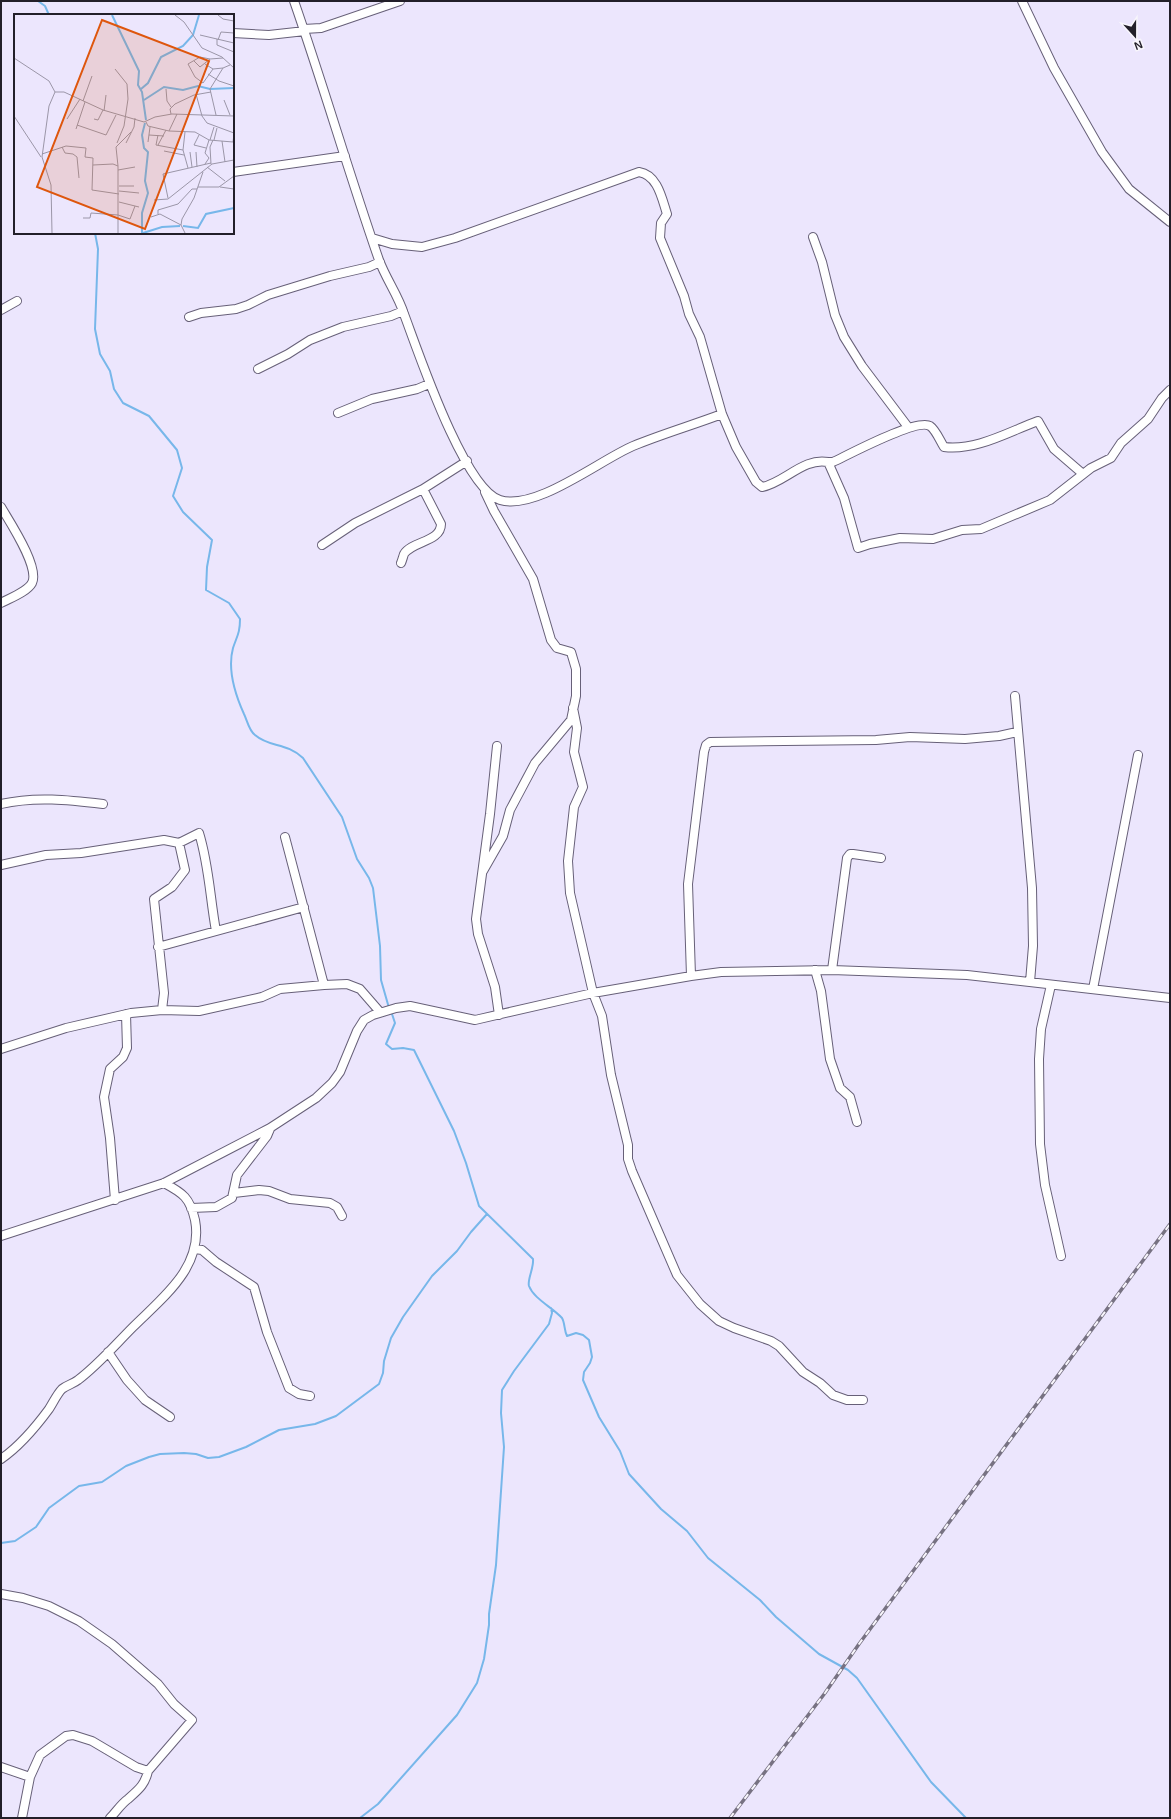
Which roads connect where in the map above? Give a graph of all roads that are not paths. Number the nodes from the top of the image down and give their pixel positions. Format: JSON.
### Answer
{"nodes":[{"id":1,"x":294,"y":1,"type":"edge"},
{"id":2,"x":400,"y":1,"type":"edge"},
{"id":3,"x":1022,"y":1,"type":"edge"},
{"id":4,"x":304,"y":30,"type":"junction"},
{"id":5,"x":234,"y":33,"type":"edge"},
{"id":6,"x":345,"y":156,"type":"junction"},
{"id":7,"x":234,"y":172,"type":"edge"},
{"id":8,"x":1170,"y":222,"type":"edge"},
{"id":9,"x":813,"y":237,"type":"dead end"},
{"id":10,"x":372,"y":238,"type":"junction"},
{"id":11,"x":380,"y":262,"type":"junction"},
{"id":12,"x":17,"y":301,"type":"dead end"},
{"id":13,"x":1,"y":310,"type":"edge"},
{"id":14,"x":403,"y":311,"type":"junction"},
{"id":15,"x":189,"y":317,"type":"dead end"},
{"id":16,"x":258,"y":369,"type":"dead end"},
{"id":17,"x":429,"y":384,"type":"junction"},
{"id":18,"x":1170,"y":390,"type":"edge"},
{"id":19,"x":338,"y":413,"type":"dead end"},
{"id":20,"x":722,"y":414,"type":"junction"},
{"id":21,"x":908,"y":427,"type":"junction"},
{"id":22,"x":467,"y":461,"type":"junction"},
{"id":23,"x":828,"y":462,"type":"junction"},
{"id":24,"x":1083,"y":474,"type":"junction"},
{"id":25,"x":423,"y":489,"type":"junction"},
{"id":26,"x":485,"y":492,"type":"junction"},
{"id":27,"x":1,"y":507,"type":"edge"},
{"id":28,"x":322,"y":545,"type":"dead end"},
{"id":29,"x":401,"y":563,"type":"dead end"},
{"id":30,"x":1,"y":603,"type":"edge"},
{"id":31,"x":1015,"y":696,"type":"dead end"},
{"id":32,"x":573,"y":708,"type":"junction"},
{"id":33,"x":1017,"y":732,"type":"junction"},
{"id":34,"x":497,"y":746,"type":"dead end"},
{"id":35,"x":1138,"y":755,"type":"dead end"},
{"id":36,"x":1,"y":804,"type":"edge"},
{"id":37,"x":103,"y":804,"type":"dead end"},
{"id":38,"x":285,"y":837,"type":"dead end"},
{"id":39,"x":179,"y":843,"type":"junction"},
{"id":40,"x":880,"y":858,"type":"dead end"},
{"id":41,"x":1,"y":865,"type":"edge"},
{"id":42,"x":483,"y":871,"type":"junction"},
{"id":43,"x":304,"y":907,"type":"junction"},
{"id":44,"x":216,"y":931,"type":"junction"},
{"id":45,"x":158,"y":947,"type":"junction"},
{"id":46,"x":815,"y":970,"type":"junction"},
{"id":47,"x":832,"y":970,"type":"junction"},
{"id":48,"x":690,"y":976,"type":"junction"},
{"id":49,"x":1030,"y":982,"type":"junction"},
{"id":50,"x":324,"y":985,"type":"junction"},
{"id":51,"x":1051,"y":985,"type":"junction"},
{"id":52,"x":1093,"y":989,"type":"junction"},
{"id":53,"x":592,"y":992,"type":"junction"},
{"id":54,"x":1170,"y":998,"type":"edge"},
{"id":55,"x":162,"y":1010,"type":"junction"},
{"id":56,"x":384,"y":1012,"type":"junction"},
{"id":57,"x":126,"y":1014,"type":"junction"},
{"id":58,"x":499,"y":1015,"type":"junction"},
{"id":59,"x":1,"y":1048,"type":"edge"},
{"id":60,"x":857,"y":1122,"type":"dead end"},
{"id":61,"x":270,"y":1128,"type":"junction"},
{"id":62,"x":164,"y":1183,"type":"junction"},
{"id":63,"x":234,"y":1193,"type":"junction"},
{"id":64,"x":115,"y":1200,"type":"junction"},
{"id":65,"x":191,"y":1208,"type":"junction"},
{"id":66,"x":342,"y":1216,"type":"dead end"},
{"id":67,"x":1,"y":1236,"type":"edge"},
{"id":68,"x":195,"y":1249,"type":"junction"},
{"id":69,"x":1061,"y":1256,"type":"dead end"},
{"id":70,"x":108,"y":1352,"type":"junction"},
{"id":71,"x":310,"y":1396,"type":"dead end"},
{"id":72,"x":863,"y":1400,"type":"dead end"},
{"id":73,"x":170,"y":1416,"type":"dead end"},
{"id":74,"x":1,"y":1458,"type":"edge"},
{"id":75,"x":1,"y":1594,"type":"edge"},
{"id":76,"x":1,"y":1767,"type":"edge"},
{"id":77,"x":148,"y":1771,"type":"junction"},
{"id":78,"x":30,"y":1777,"type":"junction"},
{"id":79,"x":22,"y":1818,"type":"edge"},
{"id":80,"x":110,"y":1818,"type":"edge"}],
"edges":[{"from":1,"to":4,"type":"street"},
{"from":2,"to":4,"type":"street"},
{"from":3,"to":8,"type":"street"},
{"from":4,"to":5,"type":"street"},
{"from":4,"to":6,"type":"street"},
{"from":6,"to":7,"type":"street"},
{"from":6,"to":10,"type":"street"},
{"from":9,"to":21,"type":"street"},
{"from":10,"to":11,"type":"street"},
{"from":10,"to":20,"type":"street"},
{"from":11,"to":14,"type":"street"},
{"from":11,"to":15,"type":"street"},
{"from":12,"to":13,"type":"street"},
{"from":14,"to":16,"type":"street"},
{"from":14,"to":17,"type":"street"},
{"from":17,"to":19,"type":"street"},
{"from":17,"to":22,"type":"street"},
{"from":18,"to":24,"type":"street"},
{"from":20,"to":23,"type":"street"},
{"from":20,"to":26,"type":"street"},
{"from":21,"to":23,"type":"street"},
{"from":21,"to":24,"type":"street"},
{"from":22,"to":25,"type":"street"},
{"from":22,"to":26,"type":"street"},
{"from":23,"to":24,"type":"street"},
{"from":25,"to":28,"type":"street"},
{"from":25,"to":29,"type":"street"},
{"from":26,"to":32,"type":"street"},
{"from":27,"to":30,"type":"street"},
{"from":31,"to":33,"type":"street"},
{"from":32,"to":42,"type":"street"},
{"from":32,"to":53,"type":"street"},
{"from":33,"to":48,"type":"street"},
{"from":33,"to":49,"type":"street"},
{"from":34,"to":42,"type":"street"},
{"from":35,"to":52,"type":"street"},
{"from":36,"to":37,"type":"street"},
{"from":38,"to":43,"type":"street"},
{"from":39,"to":41,"type":"street"},
{"from":39,"to":44,"type":"street"},
{"from":39,"to":45,"type":"street"},
{"from":40,"to":47,"type":"street"},
{"from":42,"to":58,"type":"street"},
{"from":43,"to":44,"type":"street"},
{"from":43,"to":50,"type":"street"},
{"from":44,"to":45,"type":"street"},
{"from":45,"to":55,"type":"street"},
{"from":46,"to":47,"type":"street"},
{"from":46,"to":48,"type":"street"},
{"from":46,"to":60,"type":"street"},
{"from":47,"to":49,"type":"street"},
{"from":48,"to":53,"type":"street"},
{"from":49,"to":51,"type":"street"},
{"from":50,"to":55,"type":"street"},
{"from":50,"to":56,"type":"street"},
{"from":51,"to":52,"type":"street"},
{"from":51,"to":69,"type":"street"},
{"from":52,"to":54,"type":"street"},
{"from":53,"to":58,"type":"street"},
{"from":53,"to":72,"type":"street"},
{"from":55,"to":57,"type":"street"},
{"from":56,"to":58,"type":"street"},
{"from":56,"to":61,"type":"street"},
{"from":57,"to":59,"type":"street"},
{"from":57,"to":64,"type":"street"},
{"from":61,"to":62,"type":"street"},
{"from":61,"to":63,"type":"street"},
{"from":62,"to":64,"type":"street"},
{"from":62,"to":65,"type":"street"},
{"from":63,"to":65,"type":"street"},
{"from":63,"to":66,"type":"street"},
{"from":64,"to":67,"type":"street"},
{"from":65,"to":68,"type":"street"},
{"from":68,"to":70,"type":"street"},
{"from":68,"to":71,"type":"street"},
{"from":70,"to":73,"type":"street"},
{"from":70,"to":74,"type":"street"},
{"from":75,"to":77,"type":"street"},
{"from":76,"to":78,"type":"street"},
{"from":77,"to":78,"type":"street"},
{"from":77,"to":80,"type":"street"},
{"from":78,"to":79,"type":"street"}]}
